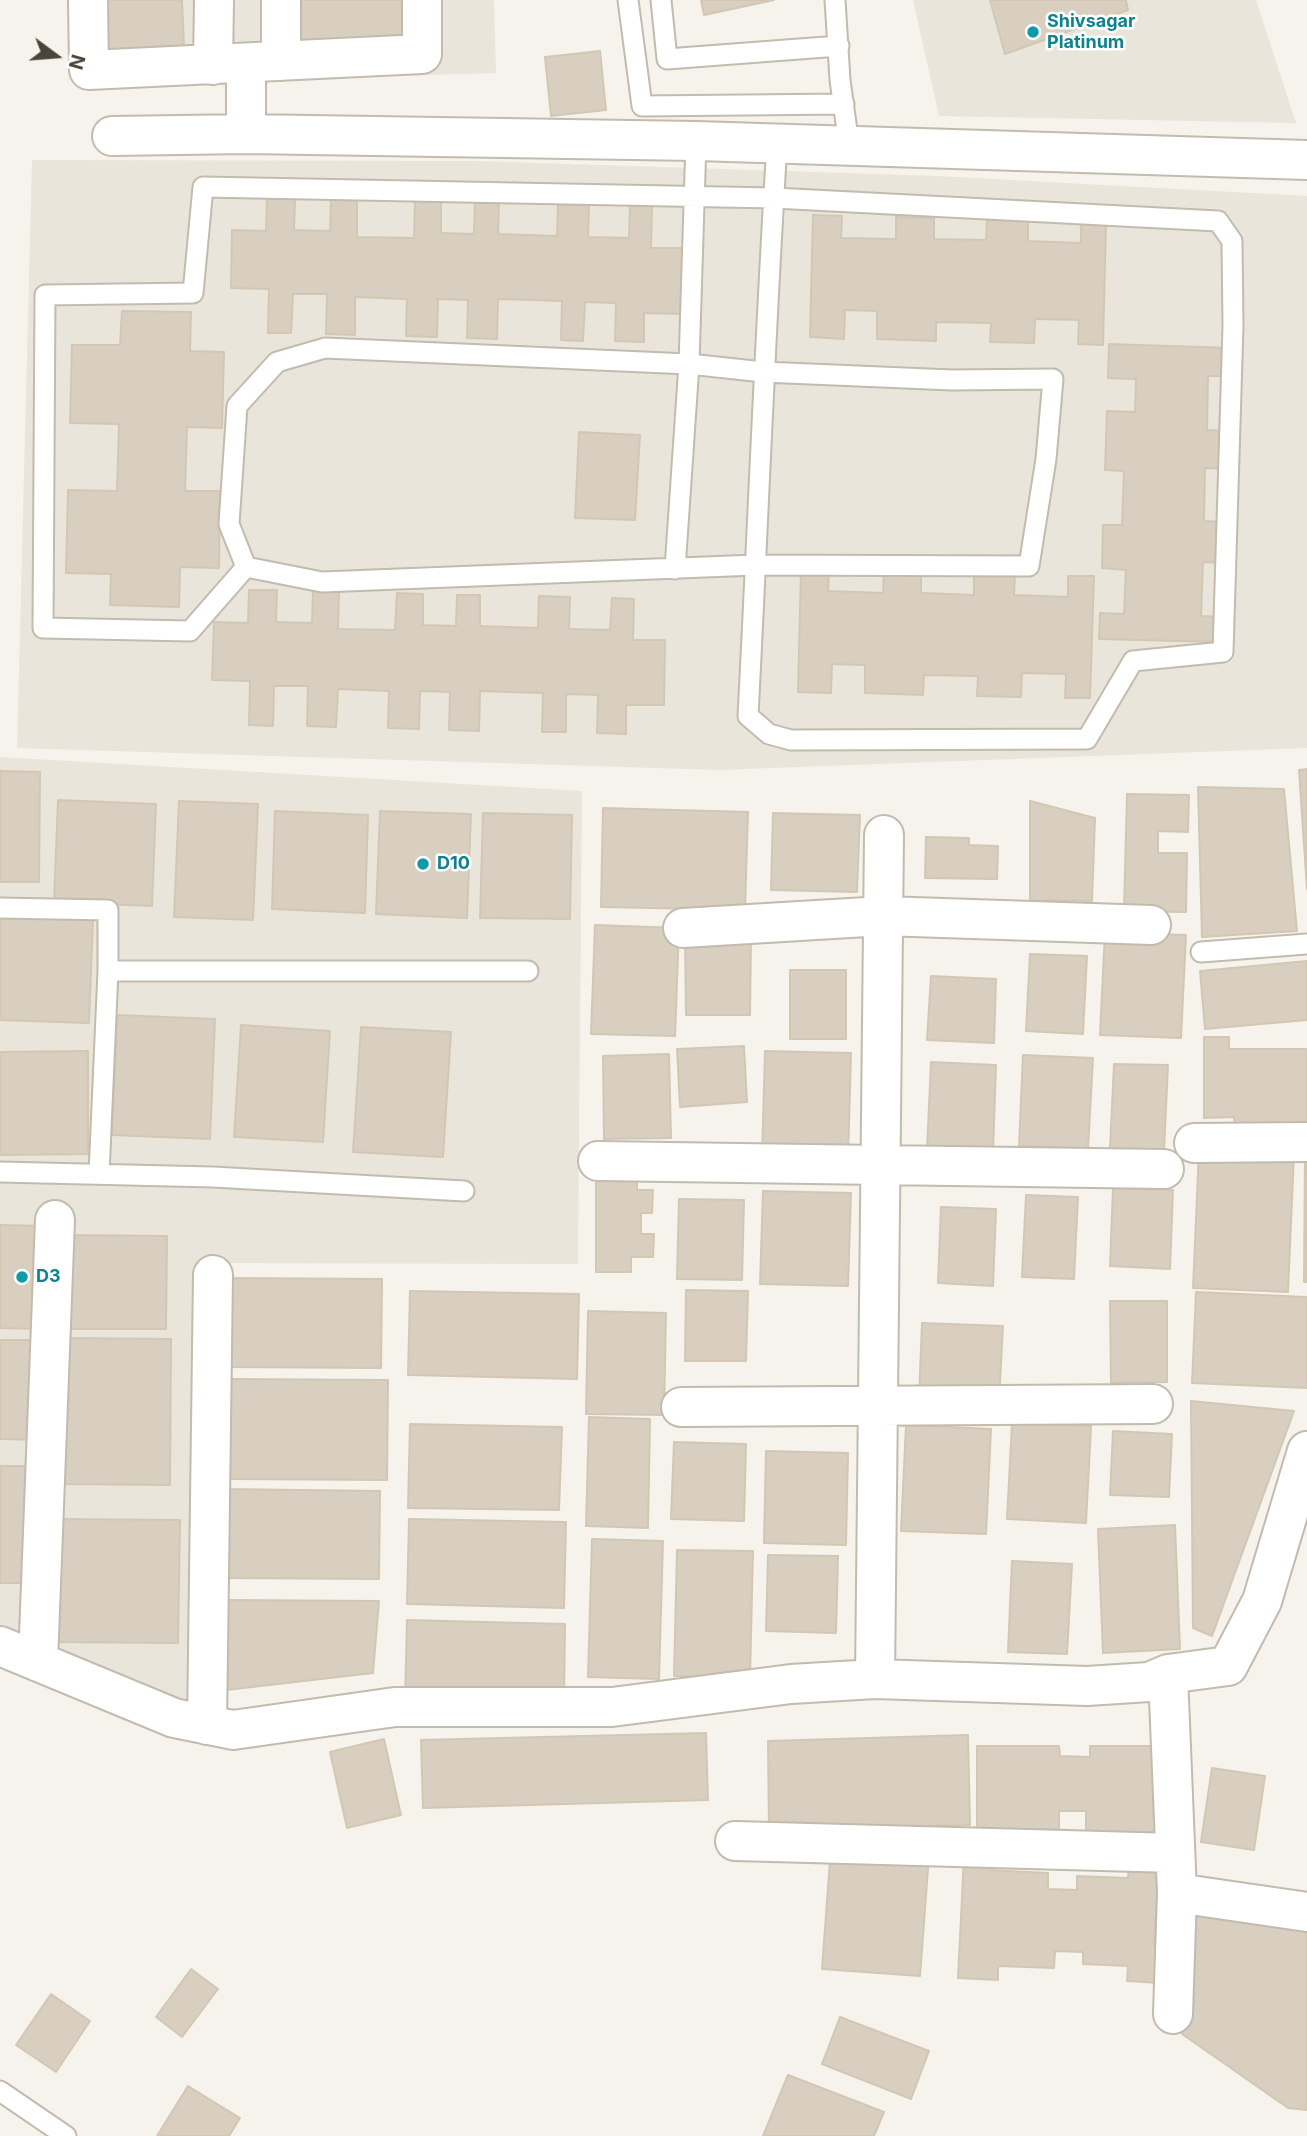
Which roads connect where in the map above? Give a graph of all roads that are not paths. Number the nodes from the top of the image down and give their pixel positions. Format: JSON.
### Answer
{"nodes":[{"id":1,"x":88,"y":0,"type":"edge"},
{"id":2,"x":214,"y":0,"type":"edge"},
{"id":3,"x":281,"y":0,"type":"edge"},
{"id":4,"x":422,"y":0,"type":"edge"},
{"id":5,"x":628,"y":0,"type":"edge"},
{"id":6,"x":661,"y":0,"type":"edge"},
{"id":7,"x":835,"y":0,"type":"edge"},
{"id":8,"x":839,"y":46,"type":"junction"},
{"id":9,"x":247,"y":63,"type":"junction"},
{"id":10,"x":844,"y":104,"type":"junction"},
{"id":11,"x":246,"y":134,"type":"junction"},
{"id":12,"x":112,"y":136,"type":"dead end"},
{"id":13,"x":696,"y":141,"type":"junction"},
{"id":14,"x":777,"y":144,"type":"junction"},
{"id":15,"x":849,"y":145,"type":"junction"},
{"id":16,"x":1307,"y":160,"type":"edge"},
{"id":17,"x":694,"y":198,"type":"junction"},
{"id":18,"x":774,"y":198,"type":"junction"},
{"id":19,"x":689,"y":364,"type":"junction"},
{"id":20,"x":763,"y":372,"type":"junction"},
{"id":21,"x":756,"y":565,"type":"junction"},
{"id":22,"x":246,"y":567,"type":"junction"},
{"id":23,"x":675,"y":569,"type":"junction"},
{"id":24,"x":884,"y":835,"type":"dead end"},
{"id":25,"x":0,"y":908,"type":"edge"},
{"id":26,"x":883,"y":915,"type":"junction"},
{"id":27,"x":1151,"y":925,"type":"dead end"},
{"id":28,"x":683,"y":928,"type":"dead end"},
{"id":29,"x":1307,"y":944,"type":"edge"},
{"id":30,"x":1201,"y":952,"type":"dead end"},
{"id":31,"x":108,"y":971,"type":"junction"},
{"id":32,"x":528,"y":971,"type":"dead end"},
{"id":33,"x":1307,"y":1142,"type":"edge"},
{"id":34,"x":1194,"y":1143,"type":"dead end"},
{"id":35,"x":598,"y":1161,"type":"dead end"},
{"id":36,"x":878,"y":1167,"type":"junction"},
{"id":37,"x":1164,"y":1169,"type":"dead end"},
{"id":38,"x":0,"y":1172,"type":"edge"},
{"id":39,"x":99,"y":1174,"type":"junction"},
{"id":40,"x":464,"y":1191,"type":"dead end"},
{"id":41,"x":55,"y":1220,"type":"dead end"},
{"id":42,"x":213,"y":1275,"type":"dead end"},
{"id":43,"x":878,"y":1405,"type":"junction"},
{"id":44,"x":1153,"y":1405,"type":"dead end"},
{"id":45,"x":681,"y":1407,"type":"dead end"},
{"id":46,"x":1307,"y":1451,"type":"edge"},
{"id":47,"x":0,"y":1646,"type":"edge"},
{"id":48,"x":38,"y":1662,"type":"junction"},
{"id":49,"x":1168,"y":1674,"type":"junction"},
{"id":50,"x":875,"y":1679,"type":"junction"},
{"id":51,"x":207,"y":1725,"type":"junction"},
{"id":52,"x":735,"y":1841,"type":"dead end"},
{"id":53,"x":1175,"y":1853,"type":"junction"},
{"id":54,"x":1177,"y":1893,"type":"junction"},
{"id":55,"x":1307,"y":1912,"type":"edge"},
{"id":56,"x":1173,"y":2014,"type":"dead end"},
{"id":57,"x":0,"y":2091,"type":"edge"},
{"id":58,"x":66,"y":2136,"type":"edge"}],
"edges":[{"from":1,"to":9,"type":"street"},
{"from":2,"to":9,"type":"street"},
{"from":3,"to":9,"type":"street"},
{"from":4,"to":9,"type":"street"},
{"from":5,"to":10,"type":"lane"},
{"from":6,"to":8,"type":"lane"},
{"from":7,"to":8,"type":"lane"},
{"from":8,"to":10,"type":"lane"},
{"from":9,"to":11,"type":"street"},
{"from":10,"to":15,"type":"lane"},
{"from":11,"to":12,"type":"street"},
{"from":11,"to":13,"type":"street"},
{"from":13,"to":14,"type":"street"},
{"from":13,"to":17,"type":"lane"},
{"from":14,"to":15,"type":"street"},
{"from":14,"to":18,"type":"lane"},
{"from":15,"to":16,"type":"street"},
{"from":17,"to":18,"type":"lane"},
{"from":17,"to":19,"type":"lane"},
{"from":17,"to":22,"type":"lane"},
{"from":18,"to":20,"type":"lane"},
{"from":18,"to":21,"type":"lane"},
{"from":19,"to":20,"type":"lane"},
{"from":19,"to":22,"type":"lane"},
{"from":19,"to":23,"type":"lane"},
{"from":20,"to":21,"type":"lane"},
{"from":20,"to":21,"type":"lane"},
{"from":21,"to":23,"type":"lane"},
{"from":22,"to":23,"type":"lane"},
{"from":24,"to":26,"type":"street"},
{"from":25,"to":31,"type":"lane"},
{"from":26,"to":27,"type":"street"},
{"from":26,"to":28,"type":"street"},
{"from":26,"to":36,"type":"street"},
{"from":29,"to":30,"type":"lane"},
{"from":31,"to":32,"type":"lane"},
{"from":31,"to":39,"type":"lane"},
{"from":33,"to":34,"type":"street"},
{"from":35,"to":36,"type":"street"},
{"from":36,"to":37,"type":"street"},
{"from":36,"to":43,"type":"street"},
{"from":38,"to":39,"type":"lane"},
{"from":39,"to":40,"type":"lane"},
{"from":41,"to":48,"type":"street"},
{"from":42,"to":51,"type":"street"},
{"from":43,"to":44,"type":"street"},
{"from":43,"to":45,"type":"street"},
{"from":43,"to":50,"type":"street"},
{"from":46,"to":49,"type":"street"},
{"from":47,"to":48,"type":"street"},
{"from":48,"to":51,"type":"street"},
{"from":49,"to":50,"type":"street"},
{"from":49,"to":53,"type":"street"},
{"from":50,"to":51,"type":"street"},
{"from":52,"to":53,"type":"street"},
{"from":53,"to":54,"type":"street"},
{"from":54,"to":55,"type":"street"},
{"from":54,"to":56,"type":"street"},
{"from":57,"to":58,"type":"lane"}]}
